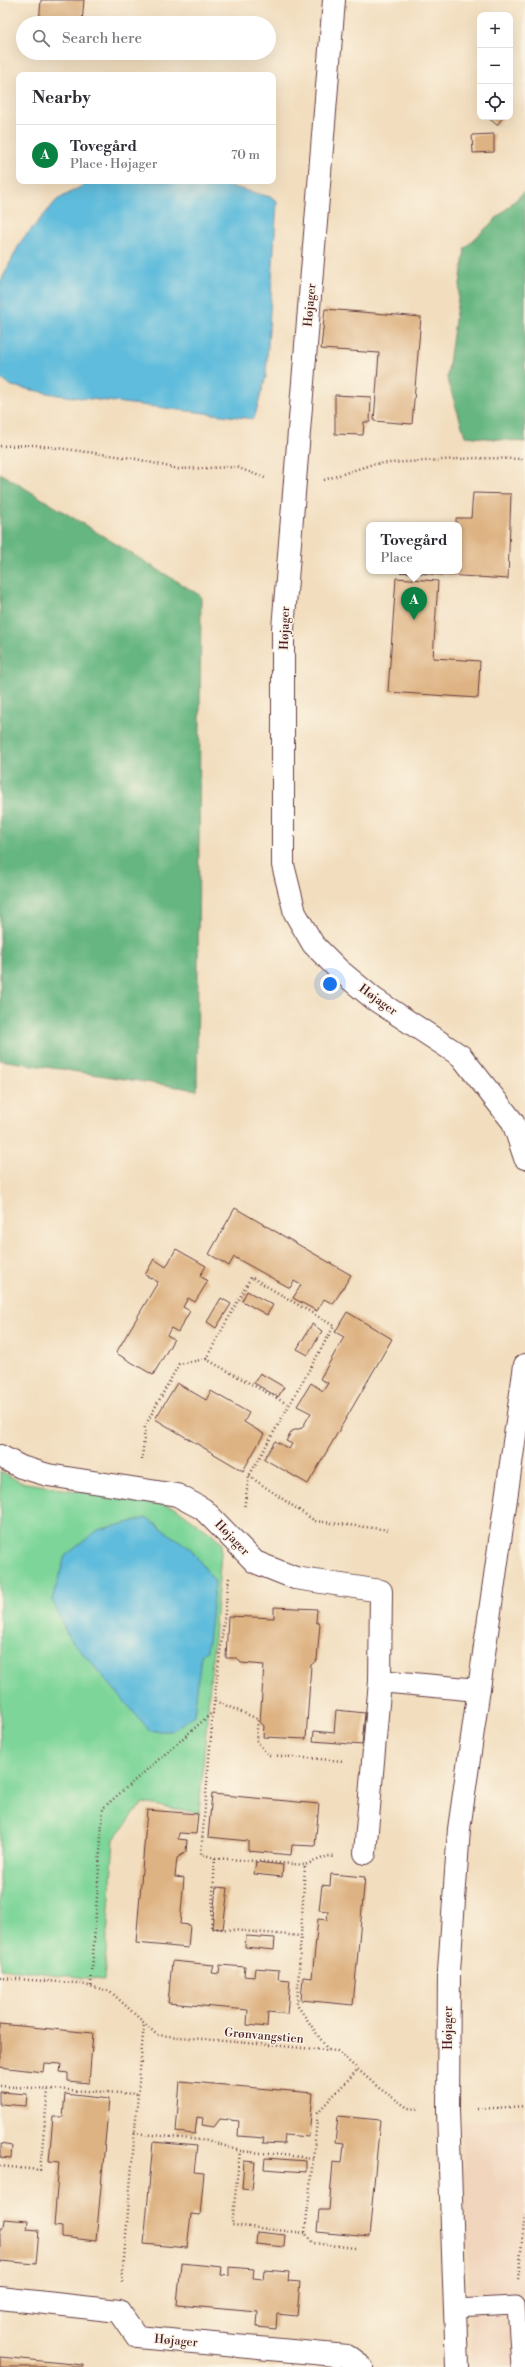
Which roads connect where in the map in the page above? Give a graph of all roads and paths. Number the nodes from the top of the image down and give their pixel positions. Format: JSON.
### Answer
{"nodes":[{"id":1,"x":334,"y":0,"type":"edge"},
{"id":2,"x":0,"y":446,"type":"edge"},
{"id":3,"x":525,"y":459,"type":"edge"},
{"id":4,"x":295,"y":490,"type":"junction"},
{"id":5,"x":525,"y":1158,"type":"edge"},
{"id":6,"x":206,"y":1359,"type":"junction"},
{"id":7,"x":525,"y":1365,"type":"edge"},
{"id":8,"x":289,"y":1406,"type":"junction"},
{"id":9,"x":0,"y":1456,"type":"edge"},
{"id":10,"x":249,"y":1476,"type":"junction"},
{"id":11,"x":140,"y":1490,"type":"junction"},
{"id":12,"x":390,"y":1530,"type":"dead end"},
{"id":13,"x":237,"y":1544,"type":"junction"},
{"id":14,"x":380,"y":1681,"type":"junction"},
{"id":15,"x":478,"y":1690,"type":"junction"},
{"id":16,"x":215,"y":1701,"type":"junction"},
{"id":17,"x":213,"y":1712,"type":"junction"},
{"id":18,"x":373,"y":1763,"type":"junction"},
{"id":19,"x":365,"y":1853,"type":"joint"},
{"id":20,"x":215,"y":1858,"type":"junction"},
{"id":21,"x":305,"y":1865,"type":"junction"},
{"id":22,"x":300,"y":1936,"type":"junction"},
{"id":23,"x":0,"y":1978,"type":"edge"},
{"id":24,"x":91,"y":1986,"type":"junction"},
{"id":25,"x":144,"y":2022,"type":"junction"},
{"id":26,"x":328,"y":2050,"type":"junction"},
{"id":27,"x":358,"y":2069,"type":"junction"},
{"id":28,"x":0,"y":2086,"type":"edge"},
{"id":29,"x":48,"y":2090,"type":"junction"},
{"id":30,"x":138,"y":2094,"type":"junction"},
{"id":31,"x":525,"y":2106,"type":"edge"},
{"id":32,"x":448,"y":2110,"type":"junction"},
{"id":33,"x":134,"y":2133,"type":"junction"},
{"id":34,"x":240,"y":2151,"type":"junction"},
{"id":35,"x":314,"y":2158,"type":"junction"},
{"id":36,"x":0,"y":2166,"type":"edge"},
{"id":37,"x":525,"y":2215,"type":"edge"},
{"id":38,"x":305,"y":2233,"type":"junction"},
{"id":39,"x":355,"y":2248,"type":"dead end"},
{"id":40,"x":0,"y":2298,"type":"edge"},
{"id":41,"x":516,"y":2305,"type":"junction"},
{"id":42,"x":455,"y":2308,"type":"junction"},
{"id":43,"x":119,"y":2311,"type":"junction"},
{"id":44,"x":362,"y":2367,"type":"edge"},
{"id":45,"x":458,"y":2367,"type":"edge"},
{"id":46,"x":520,"y":2367,"type":"edge"}],
"edges":[{"from":1,"to":4,"type":"street","name":"Højager"},
{"from":2,"to":4,"type":"path"},
{"from":3,"to":4,"type":"path"},
{"from":4,"to":5,"type":"street","name":"Højager"},
{"from":6,"to":8,"type":"path"},
{"from":6,"to":8,"type":"path"},
{"from":6,"to":11,"type":"path"},
{"from":7,"to":15,"type":"street","name":"Højager"},
{"from":8,"to":10,"type":"path"},
{"from":9,"to":11,"type":"street","name":"Højager"},
{"from":10,"to":12,"type":"path"},
{"from":10,"to":13,"type":"path"},
{"from":11,"to":13,"type":"street","name":"Højager"},
{"from":13,"to":14,"type":"street","name":"Højager"},
{"from":13,"to":16,"type":"path"},
{"from":14,"to":15,"type":"street"},
{"from":14,"to":18,"type":"street","name":"Højager"},
{"from":15,"to":32,"type":"street","name":"Højager"},
{"from":16,"to":17,"type":"path"},
{"from":16,"to":18,"type":"path"},
{"from":17,"to":20,"type":"path"},
{"from":17,"to":24,"type":"path"},
{"from":18,"to":19,"type":"street","name":"Højager"},
{"from":19,"to":21,"type":"path"},
{"from":20,"to":21,"type":"path"},
{"from":20,"to":22,"type":"path"},
{"from":21,"to":22,"type":"path"},
{"from":22,"to":26,"type":"path"},
{"from":23,"to":24,"type":"path","name":"Grønvangstien"},
{"from":24,"to":25,"type":"path","name":"Grønvangstien"},
{"from":25,"to":26,"type":"path","name":"Grønvangstien"},
{"from":25,"to":30,"type":"path"},
{"from":26,"to":27,"type":"path","name":"Grønvangstien"},
{"from":27,"to":32,"type":"path","name":"Grønvangstien"},
{"from":27,"to":35,"type":"path"},
{"from":28,"to":29,"type":"path"},
{"from":29,"to":30,"type":"path"},
{"from":29,"to":36,"type":"path"},
{"from":30,"to":33,"type":"path"},
{"from":31,"to":32,"type":"path","name":"Grønvangstien"},
{"from":32,"to":42,"type":"street","name":"Højager"},
{"from":33,"to":34,"type":"path"},
{"from":33,"to":43,"type":"path"},
{"from":34,"to":35,"type":"path"},
{"from":34,"to":38,"type":"path"},
{"from":35,"to":38,"type":"path"},
{"from":37,"to":41,"type":"path"},
{"from":38,"to":39,"type":"path"},
{"from":40,"to":43,"type":"street"},
{"from":41,"to":42,"type":"lane"},
{"from":41,"to":46,"type":"lane"},
{"from":42,"to":45,"type":"street","name":"Højager"},
{"from":43,"to":44,"type":"street","name":"Højager"}]}
